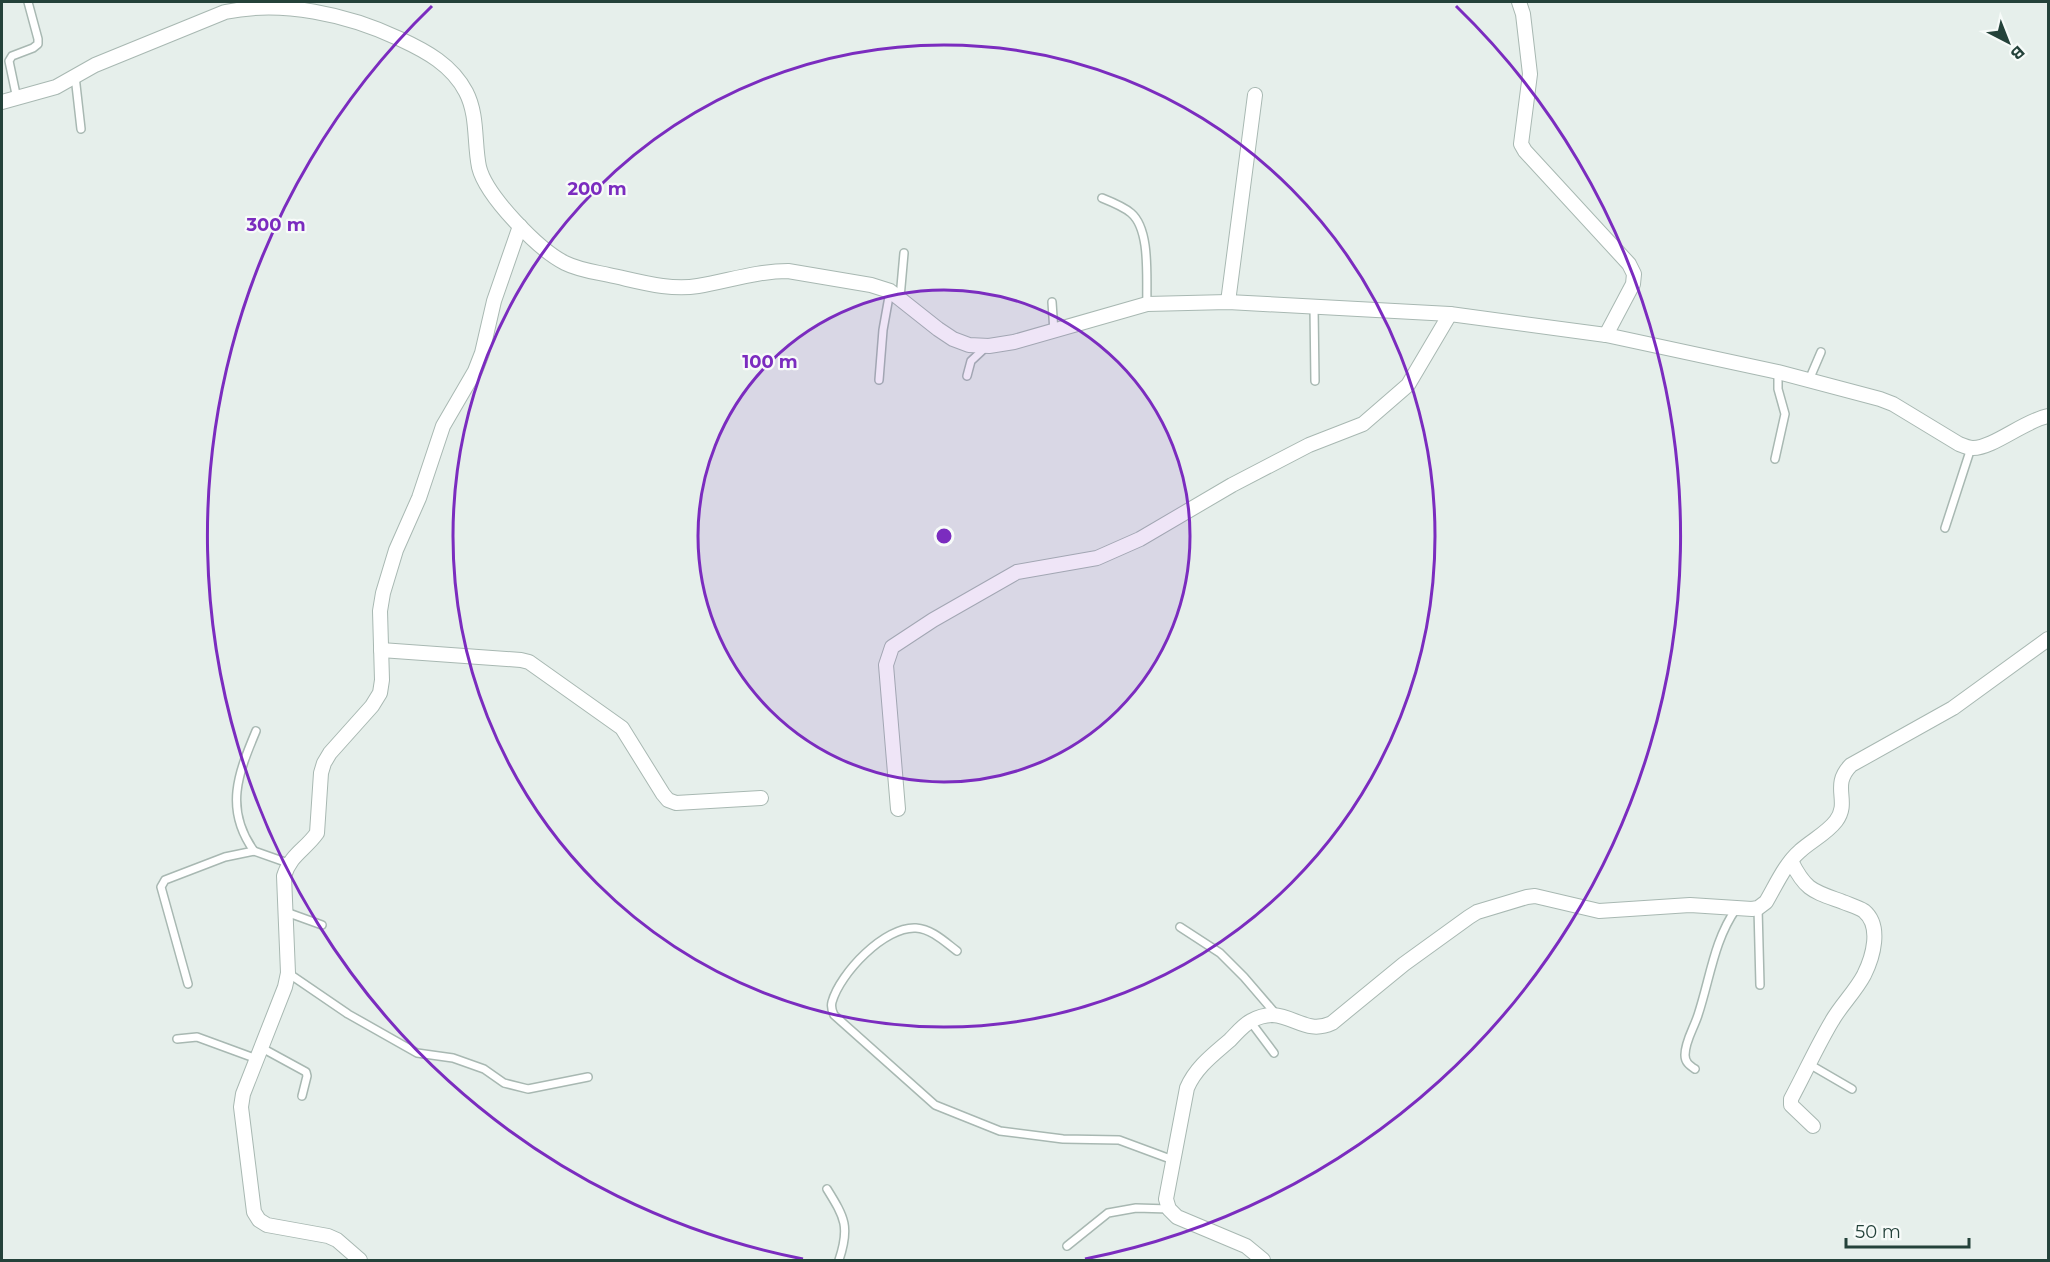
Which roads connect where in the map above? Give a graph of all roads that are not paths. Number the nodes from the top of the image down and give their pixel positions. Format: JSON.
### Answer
{"nodes":[{"id":1,"x":28,"y":2,"type":"edge"},
{"id":2,"x":1519,"y":2,"type":"edge"},
{"id":3,"x":271,"y":4,"type":"edge"},
{"id":4,"x":316,"y":6,"type":"edge"},
{"id":5,"x":75,"y":76,"type":"junction"},
{"id":6,"x":1255,"y":95,"type":"dead end"},
{"id":7,"x":17,"y":99,"type":"junction"},
{"id":8,"x":2,"y":102,"type":"edge"},
{"id":9,"x":81,"y":129,"type":"dead end"},
{"id":10,"x":1102,"y":198,"type":"dead end"},
{"id":11,"x":520,"y":226,"type":"junction"},
{"id":12,"x":904,"y":253,"type":"dead end"},
{"id":13,"x":895,"y":295,"type":"junction"},
{"id":14,"x":1052,"y":302,"type":"dead end"},
{"id":15,"x":1228,"y":302,"type":"junction"},
{"id":16,"x":1147,"y":304,"type":"junction"},
{"id":17,"x":1314,"y":307,"type":"junction"},
{"id":18,"x":1450,"y":315,"type":"junction"},
{"id":19,"x":1054,"y":332,"type":"junction"},
{"id":20,"x":1606,"y":335,"type":"junction"},
{"id":21,"x":988,"y":346,"type":"junction"},
{"id":22,"x":1821,"y":352,"type":"dead end"},
{"id":23,"x":1778,"y":372,"type":"junction"},
{"id":24,"x":967,"y":376,"type":"dead end"},
{"id":25,"x":879,"y":380,"type":"dead end"},
{"id":26,"x":1809,"y":380,"type":"junction"},
{"id":27,"x":1316,"y":381,"type":"dead end"},
{"id":28,"x":2049,"y":416,"type":"edge"},
{"id":29,"x":1971,"y":448,"type":"junction"},
{"id":30,"x":1775,"y":459,"type":"dead end"},
{"id":31,"x":1945,"y":528,"type":"dead end"},
{"id":32,"x":2049,"y":639,"type":"edge"},
{"id":33,"x":381,"y":650,"type":"junction"},
{"id":34,"x":256,"y":731,"type":"dead end"},
{"id":35,"x":761,"y":798,"type":"dead end"},
{"id":36,"x":897,"y":809,"type":"dead end"},
{"id":37,"x":255,"y":851,"type":"junction"},
{"id":38,"x":1791,"y":861,"type":"junction"},
{"id":39,"x":288,"y":863,"type":"junction"},
{"id":40,"x":1758,"y":908,"type":"junction"},
{"id":41,"x":1736,"y":909,"type":"junction"},
{"id":42,"x":286,"y":912,"type":"junction"},
{"id":43,"x":322,"y":925,"type":"dead end"},
{"id":44,"x":1180,"y":927,"type":"dead end"},
{"id":45,"x":957,"y":951,"type":"dead end"},
{"id":46,"x":288,"y":973,"type":"junction"},
{"id":47,"x":189,"y":984,"type":"dead end"},
{"id":48,"x":1760,"y":985,"type":"dead end"},
{"id":49,"x":1276,"y":1015,"type":"junction"},
{"id":50,"x":1250,"y":1022,"type":"junction"},
{"id":51,"x":177,"y":1039,"type":"dead end"},
{"id":52,"x":260,"y":1053,"type":"junction"},
{"id":53,"x":1274,"y":1053,"type":"dead end"},
{"id":54,"x":1809,"y":1064,"type":"junction"},
{"id":55,"x":1695,"y":1069,"type":"dead end"},
{"id":56,"x":588,"y":1077,"type":"dead end"},
{"id":57,"x":1852,"y":1089,"type":"dead end"},
{"id":58,"x":302,"y":1096,"type":"dead end"},
{"id":59,"x":1813,"y":1126,"type":"dead end"},
{"id":60,"x":1173,"y":1160,"type":"junction"},
{"id":61,"x":827,"y":1189,"type":"dead end"},
{"id":62,"x":1169,"y":1209,"type":"junction"},
{"id":63,"x":1067,"y":1246,"type":"dead end"},
{"id":64,"x":360,"y":1260,"type":"edge"},
{"id":65,"x":839,"y":1260,"type":"edge"},
{"id":66,"x":1263,"y":1260,"type":"edge"}],
"edges":[{"from":1,"to":7,"type":"lane"},
{"from":2,"to":20,"type":"street"},
{"from":3,"to":4,"type":"street"},
{"from":3,"to":5,"type":"street"},
{"from":4,"to":11,"type":"street"},
{"from":5,"to":7,"type":"street"},
{"from":5,"to":9,"type":"lane"},
{"from":6,"to":15,"type":"street"},
{"from":7,"to":8,"type":"street"},
{"from":10,"to":16,"type":"lane"},
{"from":11,"to":13,"type":"street"},
{"from":11,"to":33,"type":"street"},
{"from":12,"to":13,"type":"lane"},
{"from":13,"to":21,"type":"street"},
{"from":13,"to":25,"type":"lane"},
{"from":14,"to":19,"type":"lane"},
{"from":15,"to":16,"type":"street"},
{"from":15,"to":17,"type":"street"},
{"from":16,"to":19,"type":"street"},
{"from":17,"to":18,"type":"street"},
{"from":17,"to":27,"type":"lane"},
{"from":18,"to":20,"type":"street"},
{"from":18,"to":36,"type":"street"},
{"from":19,"to":21,"type":"street"},
{"from":20,"to":23,"type":"street"},
{"from":21,"to":24,"type":"lane"},
{"from":22,"to":26,"type":"lane"},
{"from":23,"to":26,"type":"street"},
{"from":23,"to":30,"type":"lane"},
{"from":26,"to":29,"type":"street"},
{"from":28,"to":29,"type":"street"},
{"from":29,"to":31,"type":"lane"},
{"from":32,"to":38,"type":"street"},
{"from":33,"to":35,"type":"street"},
{"from":33,"to":39,"type":"street"},
{"from":34,"to":37,"type":"lane"},
{"from":37,"to":39,"type":"lane"},
{"from":37,"to":47,"type":"lane"},
{"from":38,"to":40,"type":"street"},
{"from":38,"to":54,"type":"street"},
{"from":39,"to":42,"type":"street"},
{"from":40,"to":41,"type":"street"},
{"from":40,"to":48,"type":"lane"},
{"from":41,"to":49,"type":"street"},
{"from":41,"to":55,"type":"lane"},
{"from":42,"to":43,"type":"lane"},
{"from":42,"to":46,"type":"street"},
{"from":44,"to":49,"type":"lane"},
{"from":45,"to":60,"type":"lane"},
{"from":46,"to":52,"type":"street"},
{"from":46,"to":56,"type":"lane"},
{"from":49,"to":50,"type":"street"},
{"from":50,"to":53,"type":"lane"},
{"from":50,"to":60,"type":"street"},
{"from":51,"to":52,"type":"lane"},
{"from":52,"to":58,"type":"lane"},
{"from":52,"to":64,"type":"street"},
{"from":54,"to":57,"type":"lane"},
{"from":54,"to":59,"type":"street"},
{"from":60,"to":62,"type":"street"},
{"from":61,"to":65,"type":"lane"},
{"from":62,"to":63,"type":"lane"},
{"from":62,"to":66,"type":"street"}]}
